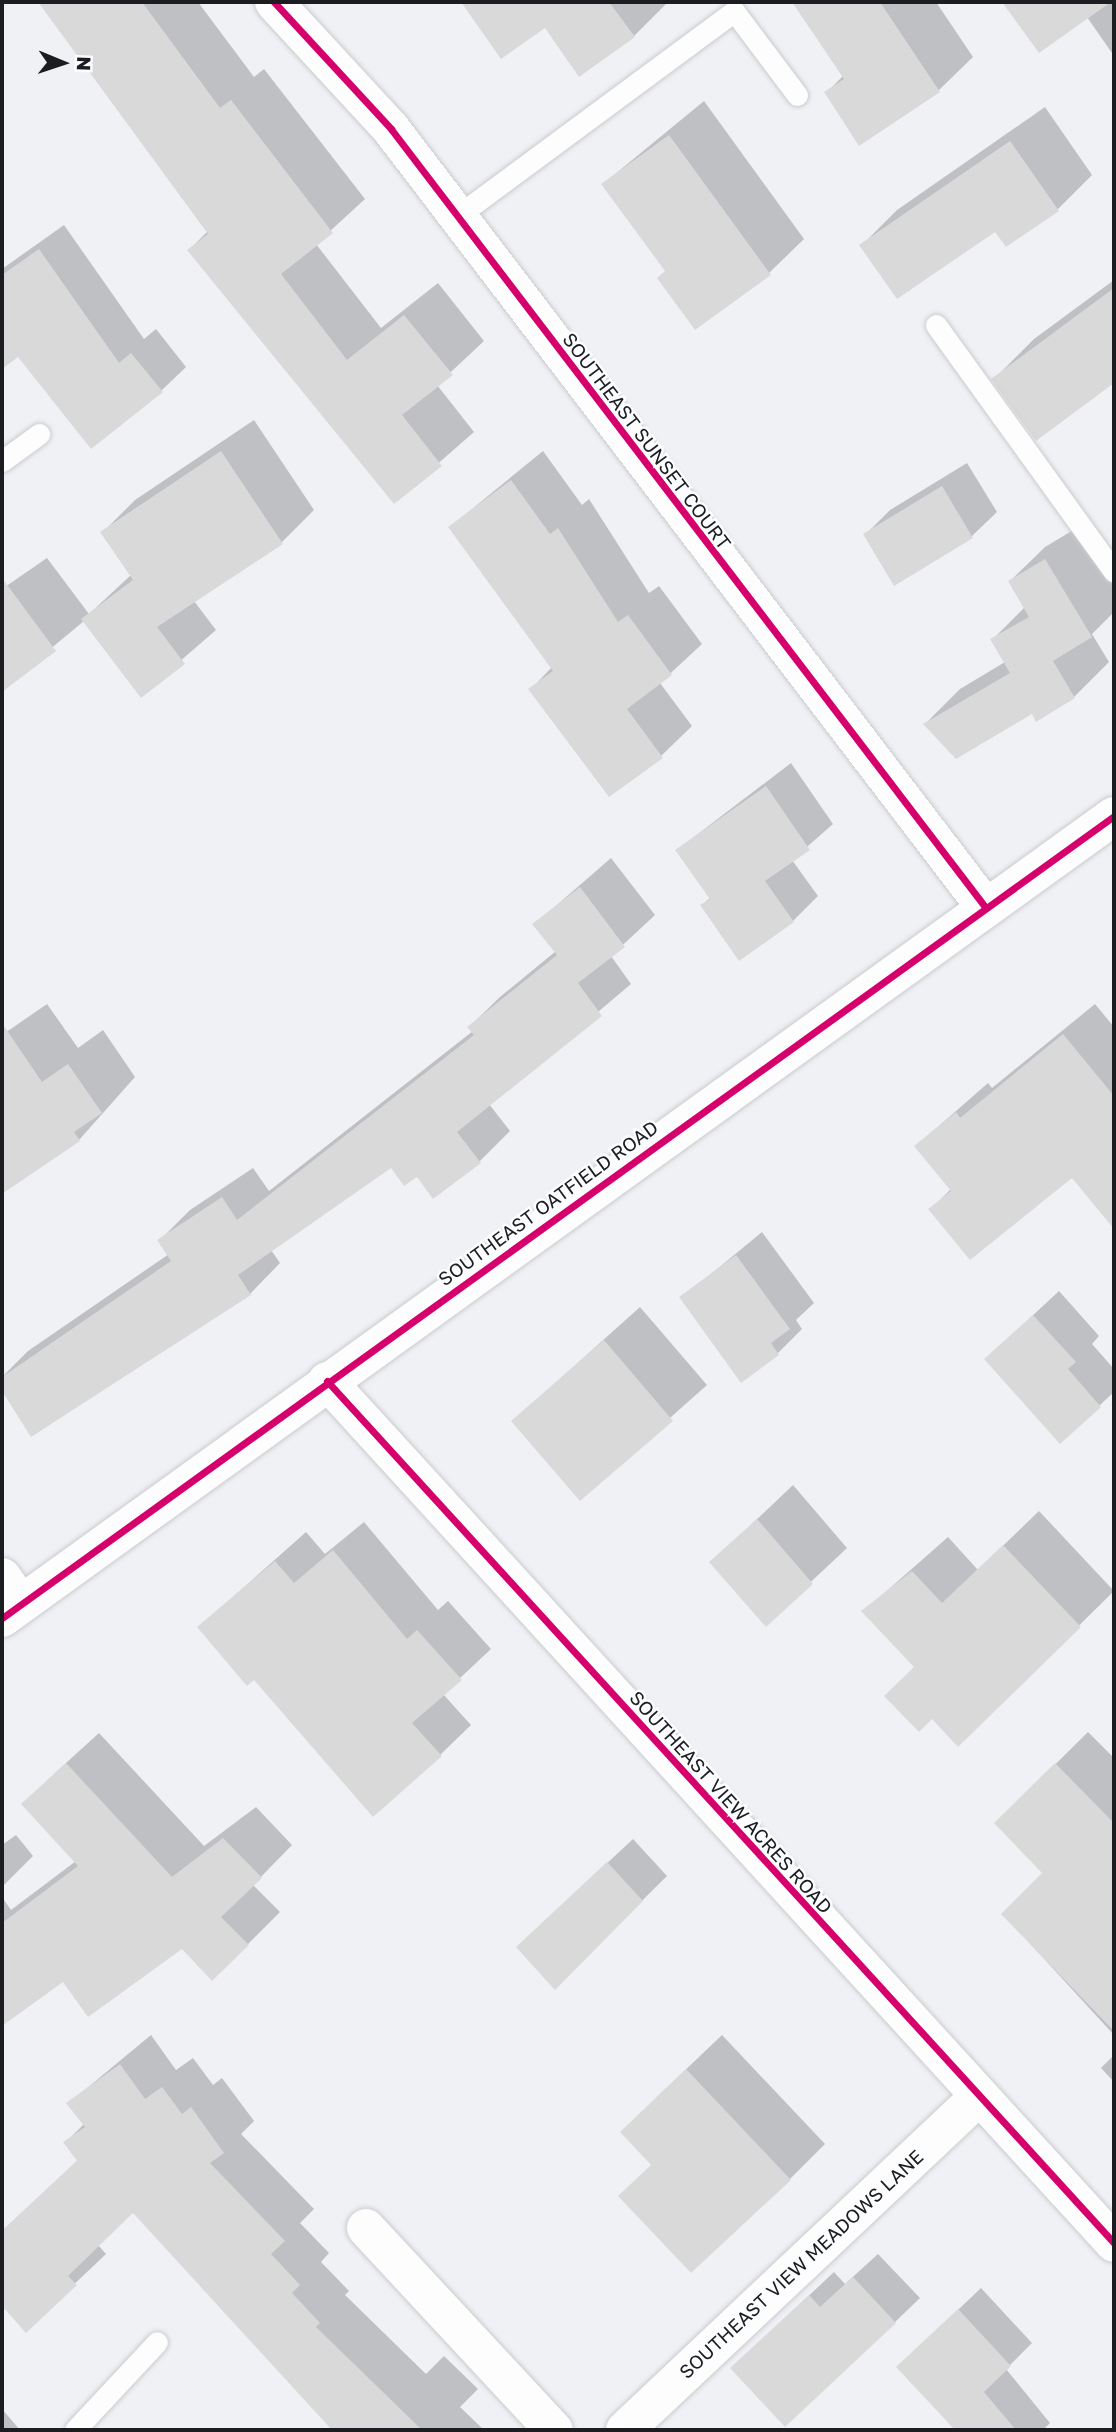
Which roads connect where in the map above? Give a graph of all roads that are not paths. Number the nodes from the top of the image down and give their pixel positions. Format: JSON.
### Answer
{"nodes":[{"id":1,"x":274,"y":2,"type":"edge"},
{"id":2,"x":797,"y":94,"type":"dead end"},
{"id":3,"x":456,"y":217,"type":"junction"},
{"id":4,"x":936,"y":325,"type":"dead end"},
{"id":5,"x":39,"y":434,"type":"dead end"},
{"id":6,"x":2,"y":461,"type":"edge"},
{"id":7,"x":1114,"y":572,"type":"edge"},
{"id":8,"x":1114,"y":816,"type":"edge"},
{"id":9,"x":986,"y":908,"type":"junction"},
{"id":10,"x":327,"y":1381,"type":"junction"},
{"id":11,"x":8,"y":1600,"type":"edge"},
{"id":12,"x":978,"y":2097,"type":"junction"},
{"id":13,"x":366,"y":2228,"type":"dead end"},
{"id":14,"x":1114,"y":2243,"type":"edge"},
{"id":15,"x":157,"y":2342,"type":"dead end"},
{"id":16,"x":75,"y":2430,"type":"edge"},
{"id":17,"x":554,"y":2430,"type":"edge"},
{"id":18,"x":625,"y":2430,"type":"edge"}],
"edges":[{"from":1,"to":3,"type":"street","name":"SOUTHEAST SUNSET COURT"},
{"from":2,"to":3,"type":"lane"},
{"from":3,"to":9,"type":"street","name":"SOUTHEAST SUNSET COURT"},
{"from":4,"to":7,"type":"lane"},
{"from":5,"to":6,"type":"lane"},
{"from":8,"to":9,"type":"street","name":"SOUTHEAST OATFIELD ROAD"},
{"from":9,"to":10,"type":"street","name":"SOUTHEAST OATFIELD ROAD"},
{"from":10,"to":11,"type":"street","name":"SOUTHEAST OATFIELD ROAD"},
{"from":10,"to":12,"type":"street","name":"SOUTHEAST VIEW ACRES ROAD"},
{"from":12,"to":14,"type":"street","name":"SOUTHEAST VIEW ACRES ROAD"},
{"from":12,"to":18,"type":"street","name":"SOUTHEAST VIEW MEADOWS LANE"},
{"from":13,"to":17,"type":"street"},
{"from":15,"to":16,"type":"lane"}]}
